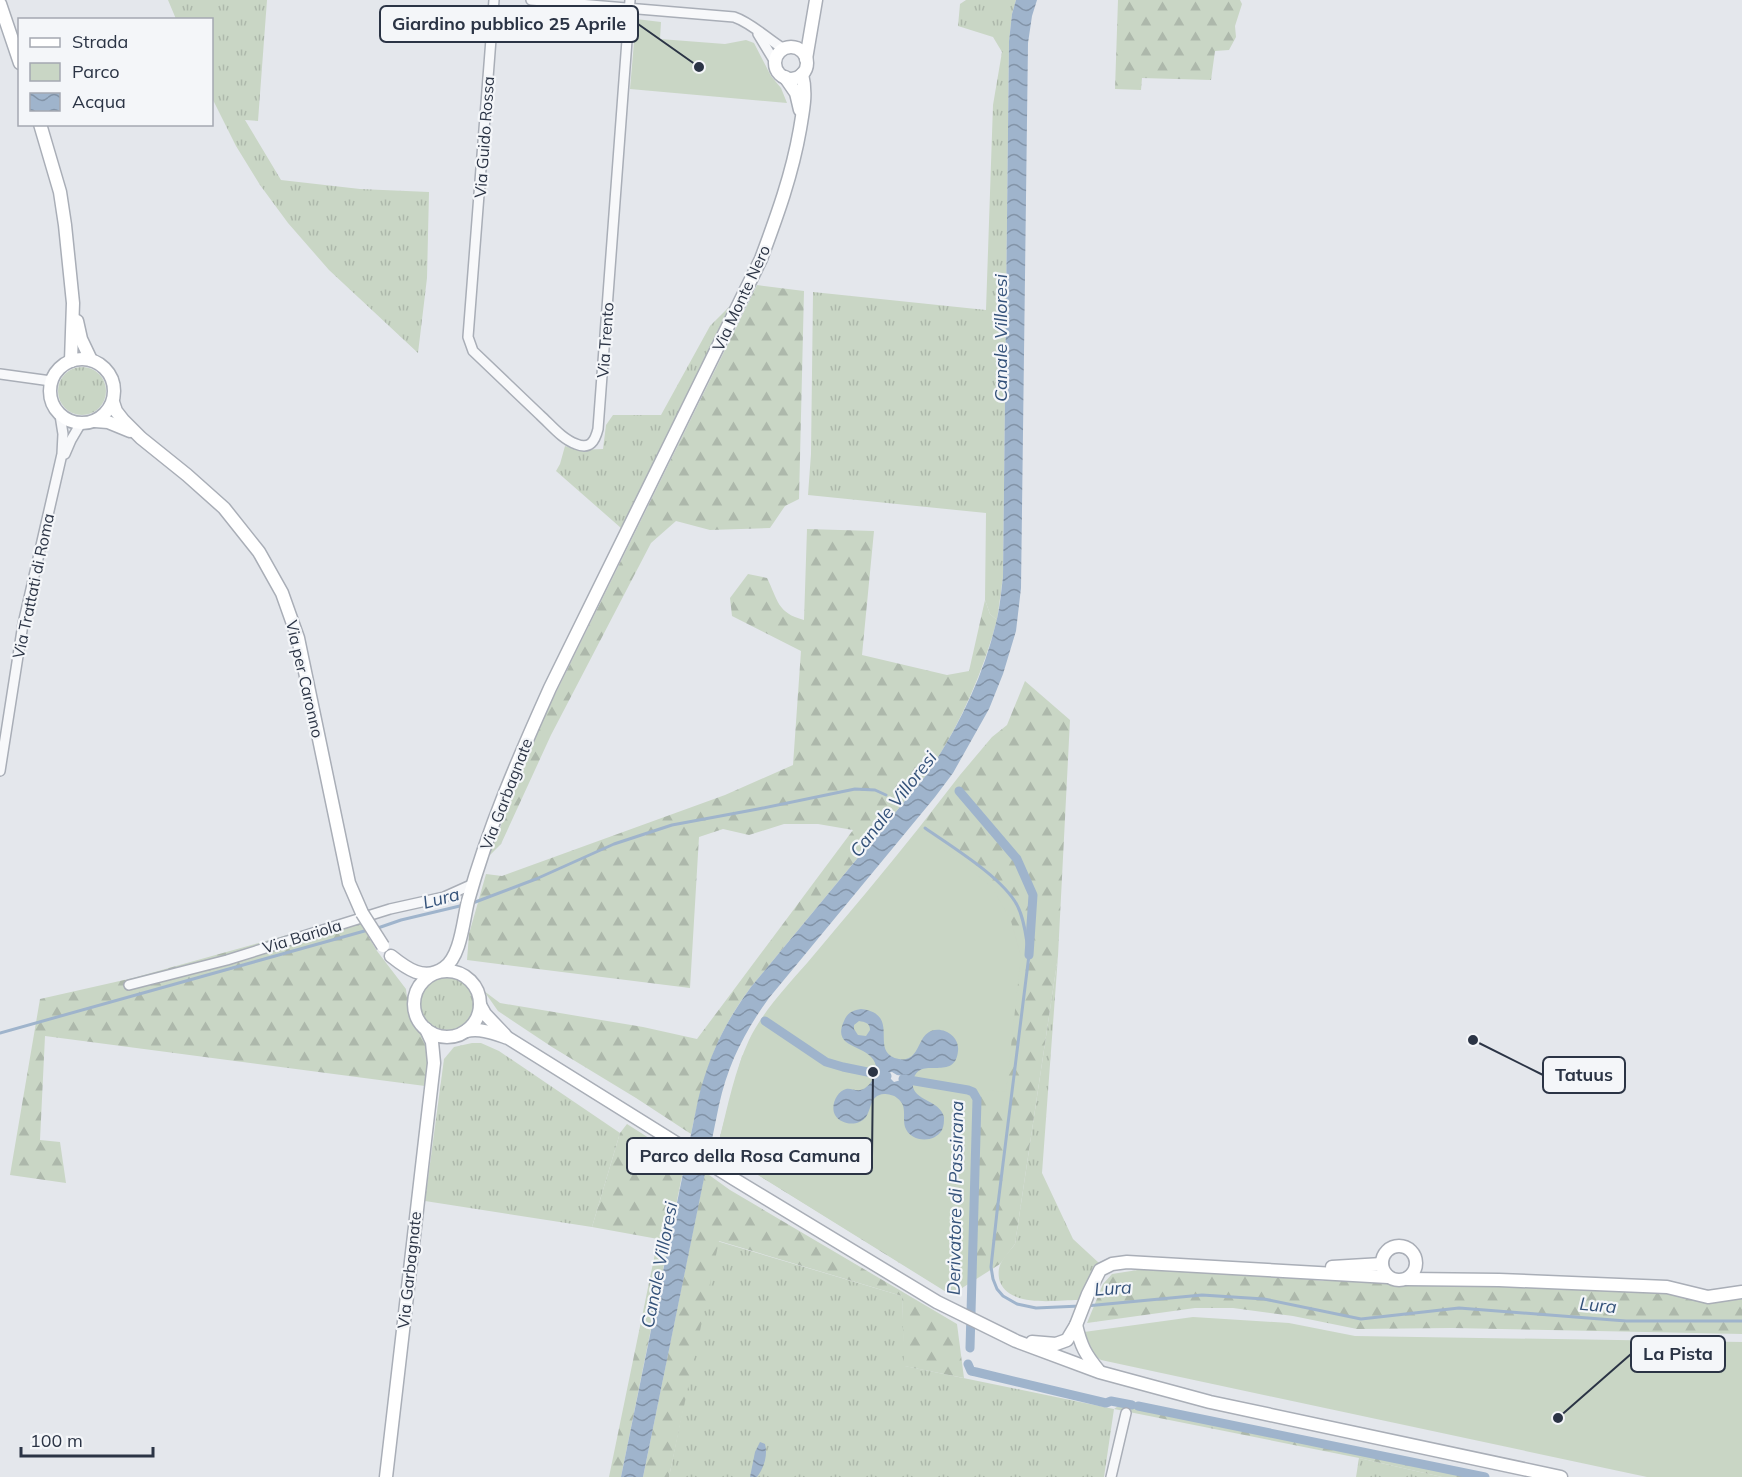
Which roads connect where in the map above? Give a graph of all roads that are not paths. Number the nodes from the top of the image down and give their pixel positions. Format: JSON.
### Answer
{"nodes":[{"id":1,"x":494,"y":0,"type":"edge"},
{"id":2,"x":531,"y":0,"type":"edge"},
{"id":3,"x":816,"y":0,"type":"edge"},
{"id":4,"x":0,"y":4,"type":"edge"},
{"id":5,"x":630,"y":4,"type":"edge"},
{"id":6,"x":813,"y":16,"type":"junction"},
{"id":7,"x":755,"y":30,"type":"junction"},
{"id":8,"x":787,"y":48,"type":"junction"},
{"id":9,"x":18,"y":57,"type":"edge"},
{"id":10,"x":806,"y":59,"type":"junction"},
{"id":11,"x":775,"y":62,"type":"junction"},
{"id":12,"x":802,"y":74,"type":"junction"},
{"id":13,"x":785,"y":77,"type":"junction"},
{"id":14,"x":802,"y":120,"type":"junction"},
{"id":15,"x":41,"y":126,"type":"edge"},
{"id":16,"x":473,"y":273,"type":"joint"},
{"id":17,"x":73,"y":303,"type":"junction"},
{"id":18,"x":91,"y":360,"type":"junction"},
{"id":19,"x":71,"y":361,"type":"junction"},
{"id":20,"x":0,"y":374,"type":"edge"},
{"id":21,"x":51,"y":381,"type":"junction"},
{"id":22,"x":112,"y":402,"type":"junction"},
{"id":23,"x":60,"y":415,"type":"junction"},
{"id":24,"x":95,"y":421,"type":"junction"},
{"id":25,"x":81,"y":423,"type":"junction"},
{"id":26,"x":141,"y":438,"type":"junction"},
{"id":27,"x":58,"y":473,"type":"junction"},
{"id":28,"x":550,"y":688,"type":"joint"},
{"id":29,"x":0,"y":771,"type":"edge"},
{"id":30,"x":473,"y":884,"type":"junction"},
{"id":31,"x":460,"y":938,"type":"junction"},
{"id":32,"x":387,"y":951,"type":"junction"},
{"id":33,"x":437,"y":972,"type":"junction"},
{"id":34,"x":467,"y":977,"type":"junction"},
{"id":35,"x":129,"y":985,"type":"dead end"},
{"id":36,"x":416,"y":995,"type":"junction"},
{"id":37,"x":480,"y":1005,"type":"junction"},
{"id":38,"x":426,"y":1029,"type":"junction"},
{"id":39,"x":466,"y":1030,"type":"junction"},
{"id":40,"x":450,"y":1036,"type":"junction"},
{"id":41,"x":508,"y":1038,"type":"junction"},
{"id":42,"x":434,"y":1063,"type":"junction"},
{"id":43,"x":1382,"y":1264,"type":"junction"},
{"id":44,"x":1416,"y":1269,"type":"junction"},
{"id":45,"x":1274,"y":1271,"type":"junction"},
{"id":46,"x":1388,"y":1277,"type":"junction"},
{"id":47,"x":1407,"y":1279,"type":"junction"},
{"id":48,"x":1425,"y":1279,"type":"junction"},
{"id":49,"x":1742,"y":1292,"type":"edge"},
{"id":50,"x":1076,"y":1325,"type":"junction"},
{"id":51,"x":1016,"y":1341,"type":"junction"},
{"id":52,"x":1099,"y":1372,"type":"junction"},
{"id":53,"x":1126,"y":1413,"type":"dead end"},
{"id":54,"x":386,"y":1477,"type":"edge"},
{"id":55,"x":1111,"y":1477,"type":"edge"},
{"id":56,"x":1561,"y":1477,"type":"edge"}],
"edges":[{"from":1,"to":16,"type":"street","name":"Via Guido Rossa"},
{"from":2,"to":5,"type":"street"},
{"from":3,"to":6,"type":"main road"},
{"from":4,"to":9,"type":"main road"},
{"from":5,"to":7,"type":"street"},
{"from":5,"to":16,"type":"street","name":"Via Trento"},
{"from":6,"to":8,"type":"main road"},
{"from":6,"to":10,"type":"main road"},
{"from":7,"to":8,"type":"street"},
{"from":7,"to":11,"type":"street"},
{"from":8,"to":10,"type":"main road"},
{"from":8,"to":11,"type":"main road"},
{"from":10,"to":12,"type":"main road"},
{"from":11,"to":13,"type":"main road"},
{"from":12,"to":13,"type":"main road"},
{"from":12,"to":14,"type":"main road","name":"Via Monte Nero"},
{"from":13,"to":14,"type":"main road","name":"Via Monte Nero"},
{"from":14,"to":28,"type":"main road","name":"Via Monte Nero"},
{"from":15,"to":17,"type":"main road"},
{"from":17,"to":18,"type":"main road"},
{"from":17,"to":19,"type":"main road"},
{"from":18,"to":19,"type":"main road"},
{"from":18,"to":22,"type":"main road"},
{"from":19,"to":21,"type":"main road"},
{"from":20,"to":21,"type":"street"},
{"from":21,"to":23,"type":"main road"},
{"from":22,"to":24,"type":"main road"},
{"from":22,"to":26,"type":"main road"},
{"from":23,"to":25,"type":"main road"},
{"from":23,"to":27,"type":"street","name":"Via Trattati di Roma"},
{"from":24,"to":25,"type":"main road"},
{"from":24,"to":26,"type":"main road"},
{"from":25,"to":27,"type":"street","name":"Via Trattati di Roma"},
{"from":26,"to":32,"type":"main road","name":"Via per Caronno","bridge":true},
{"from":27,"to":29,"type":"street","name":"Via Trattati di Roma"},
{"from":28,"to":30,"type":"main road","name":"Via Garbagnate"},
{"from":30,"to":31,"type":"main road","name":"Via Garbagnate"},
{"from":30,"to":35,"type":"street","name":"Via Bariola"},
{"from":31,"to":33,"type":"main road","name":"Via Garbagnate"},
{"from":31,"to":34,"type":"main road","name":"Via Garbagnate"},
{"from":32,"to":33,"type":"main road"},
{"from":32,"to":36,"type":"main road"},
{"from":33,"to":34,"type":"main road"},
{"from":33,"to":36,"type":"main road"},
{"from":34,"to":37,"type":"main road"},
{"from":36,"to":38,"type":"main road"},
{"from":37,"to":39,"type":"main road"},
{"from":37,"to":41,"type":"main road"},
{"from":38,"to":40,"type":"main road"},
{"from":38,"to":42,"type":"main road","name":"Via Garbagnate"},
{"from":39,"to":40,"type":"main road"},
{"from":39,"to":41,"type":"main road"},
{"from":40,"to":42,"type":"main road","name":"Via Garbagnate"},
{"from":41,"to":51,"type":"main road"},
{"from":42,"to":54,"type":"main road","name":"Via Garbagnate"},
{"from":43,"to":44,"type":"main road"},
{"from":43,"to":45,"type":"main road"},
{"from":43,"to":46,"type":"main road"},
{"from":44,"to":47,"type":"main road"},
{"from":44,"to":48,"type":"main road"},
{"from":45,"to":46,"type":"main road"},
{"from":45,"to":50,"type":"main road"},
{"from":46,"to":47,"type":"main road"},
{"from":47,"to":48,"type":"main road"},
{"from":48,"to":49,"type":"main road"},
{"from":50,"to":51,"type":"main road"},
{"from":50,"to":52,"type":"main road"},
{"from":51,"to":52,"type":"main road"},
{"from":52,"to":56,"type":"main road"},
{"from":53,"to":55,"type":"street"}]}
